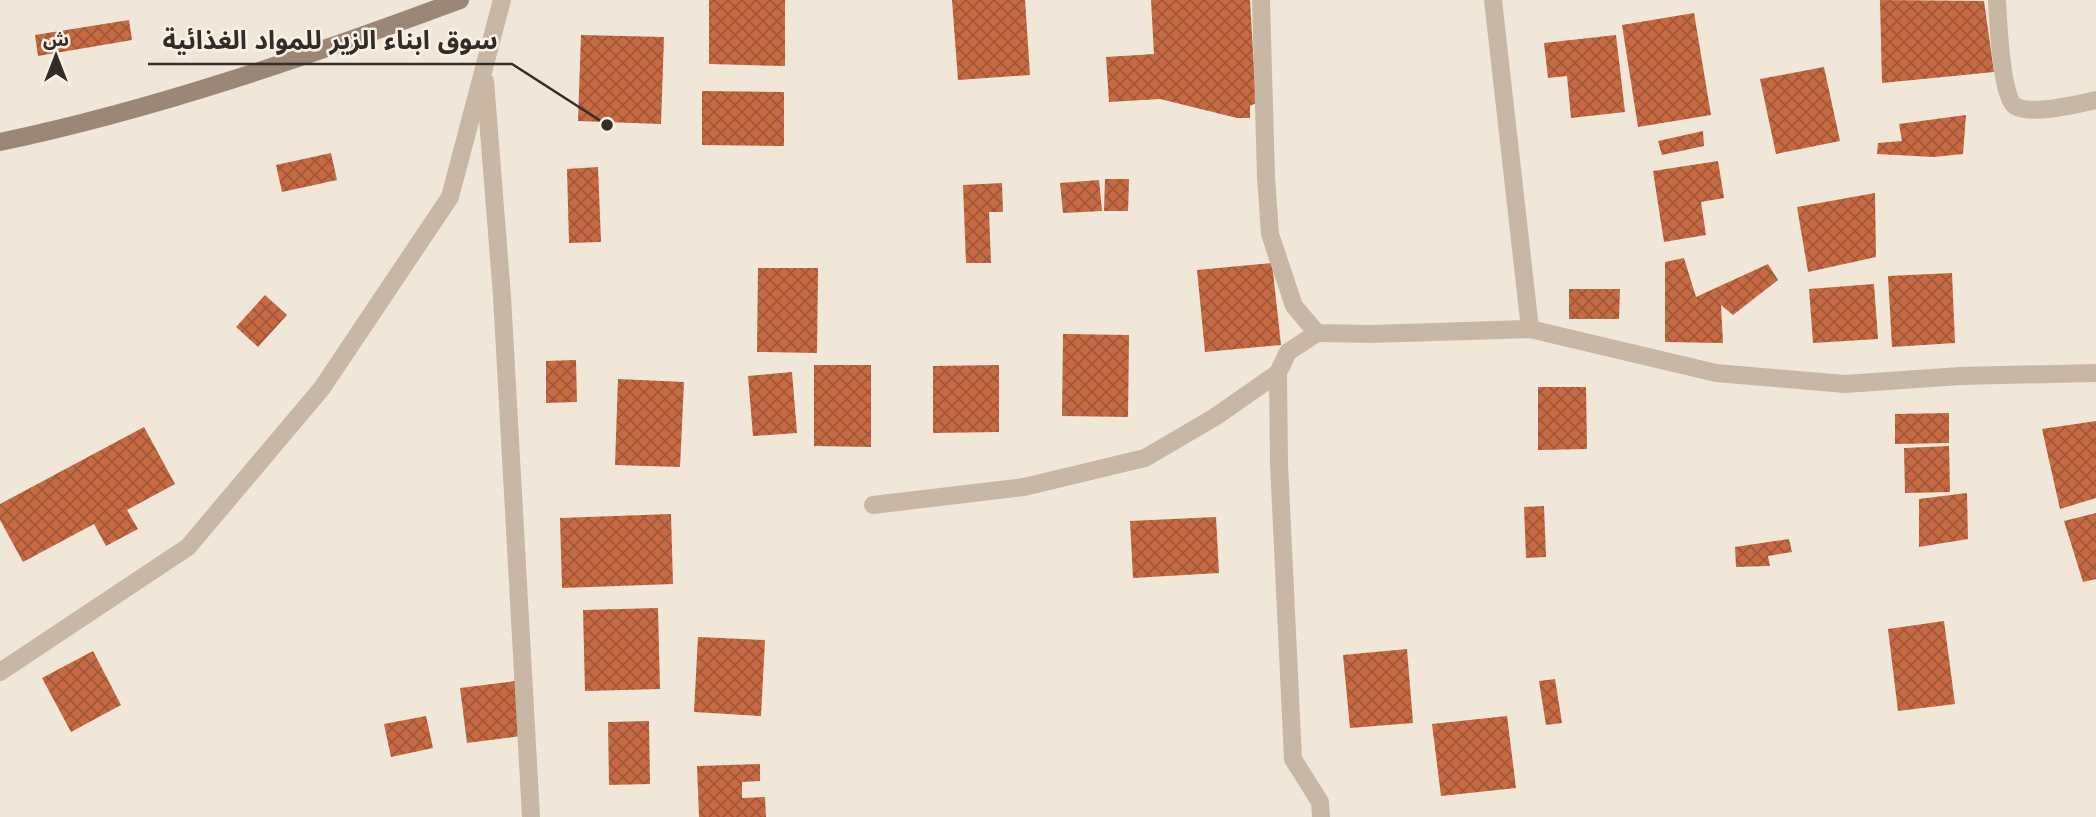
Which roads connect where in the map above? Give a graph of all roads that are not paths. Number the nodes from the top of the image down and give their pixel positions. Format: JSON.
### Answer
{"nodes":[{"id":1,"x":460,"y":0,"type":"edge"},
{"id":2,"x":502,"y":0,"type":"edge"},
{"id":3,"x":1261,"y":0,"type":"edge"},
{"id":4,"x":1493,"y":0,"type":"edge"},
{"id":5,"x":1997,"y":0,"type":"edge"},
{"id":6,"x":484,"y":67,"type":"junction"},
{"id":7,"x":2096,"y":100,"type":"edge"},
{"id":8,"x":0,"y":142,"type":"edge"},
{"id":9,"x":1530,"y":329,"type":"junction"},
{"id":10,"x":1317,"y":333,"type":"junction"},
{"id":11,"x":1278,"y":373,"type":"junction"},
{"id":12,"x":2096,"y":373,"type":"edge"},
{"id":13,"x":873,"y":505,"type":"dead end"},
{"id":14,"x":0,"y":672,"type":"edge"},
{"id":15,"x":531,"y":817,"type":"edge"},
{"id":16,"x":1321,"y":817,"type":"edge"}],
"edges":[{"from":1,"to":8,"type":"main road"},
{"from":2,"to":6,"type":"street"},
{"from":3,"to":10,"type":"street"},
{"from":4,"to":9,"type":"street"},
{"from":5,"to":7,"type":"street"},
{"from":6,"to":14,"type":"street"},
{"from":6,"to":15,"type":"street"},
{"from":9,"to":10,"type":"street"},
{"from":9,"to":12,"type":"street"},
{"from":10,"to":11,"type":"street"},
{"from":11,"to":13,"type":"street"},
{"from":11,"to":16,"type":"street"}]}
